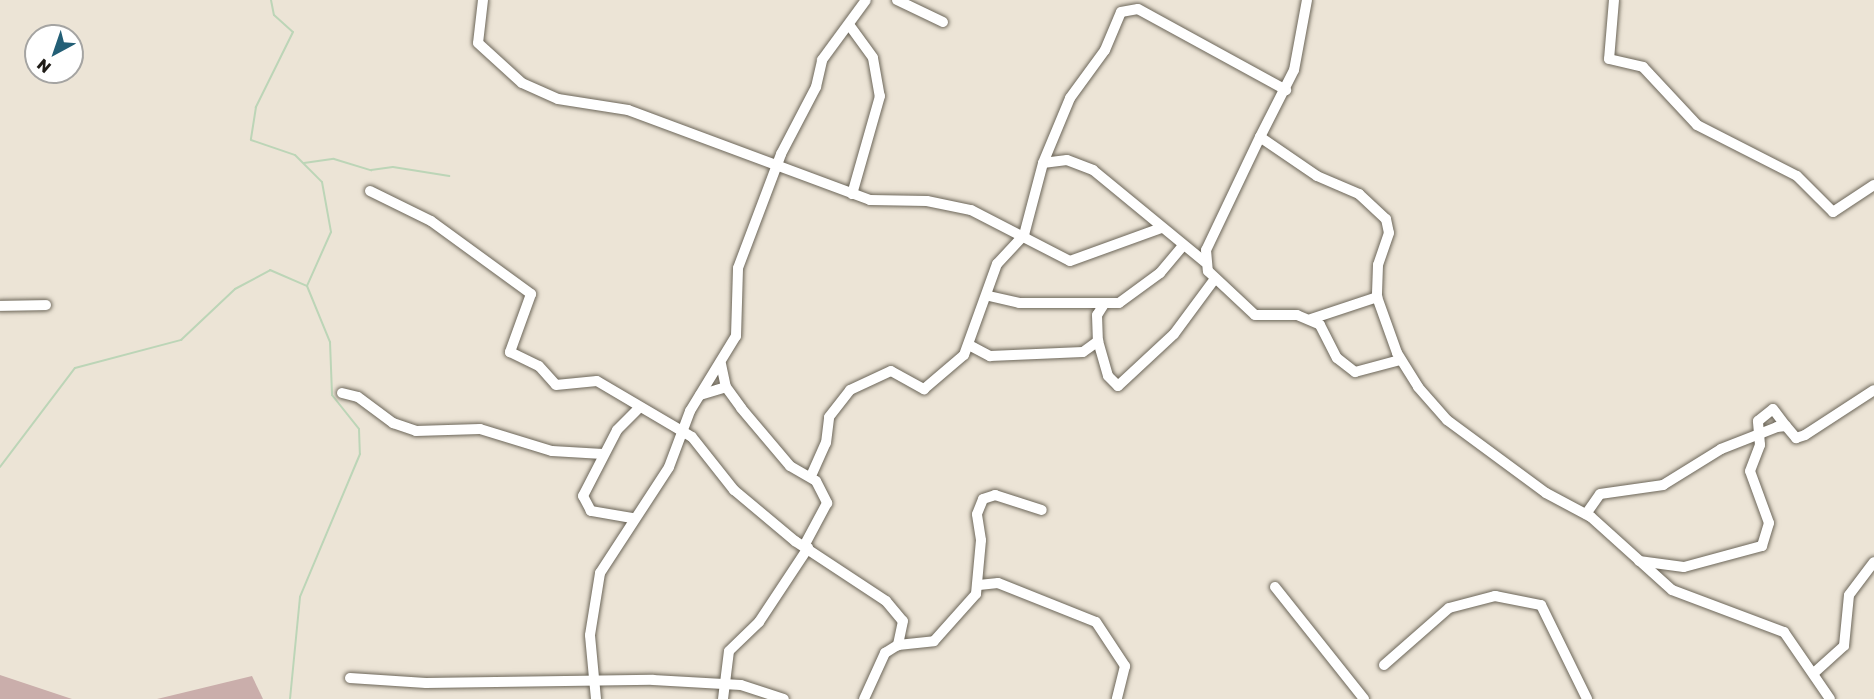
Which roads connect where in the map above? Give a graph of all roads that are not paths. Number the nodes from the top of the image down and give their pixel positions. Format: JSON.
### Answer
{"nodes":[{"id":1,"x":483,"y":0,"type":"edge"},
{"id":2,"x":866,"y":0,"type":"edge"},
{"id":3,"x":897,"y":0,"type":"edge"},
{"id":4,"x":1307,"y":0,"type":"edge"},
{"id":5,"x":1614,"y":0,"type":"edge"},
{"id":6,"x":943,"y":22,"type":"dead end"},
{"id":7,"x":850,"y":26,"type":"junction"},
{"id":8,"x":1286,"y":90,"type":"junction"},
{"id":9,"x":1260,"y":137,"type":"junction"},
{"id":10,"x":1043,"y":163,"type":"junction"},
{"id":11,"x":779,"y":165,"type":"junction"},
{"id":12,"x":1874,"y":185,"type":"edge"},
{"id":13,"x":370,"y":191,"type":"dead end"},
{"id":14,"x":852,"y":194,"type":"junction"},
{"id":15,"x":1161,"y":228,"type":"junction"},
{"id":16,"x":1024,"y":235,"type":"junction"},
{"id":17,"x":1182,"y":247,"type":"junction"},
{"id":18,"x":1204,"y":262,"type":"junction"},
{"id":19,"x":1214,"y":280,"type":"junction"},
{"id":20,"x":988,"y":296,"type":"junction"},
{"id":21,"x":1377,"y":297,"type":"junction"},
{"id":22,"x":1104,"y":304,"type":"junction"},
{"id":23,"x":46,"y":305,"type":"dead end"},
{"id":24,"x":0,"y":306,"type":"edge"},
{"id":25,"x":1311,"y":319,"type":"junction"},
{"id":26,"x":1098,"y":341,"type":"junction"},
{"id":27,"x":969,"y":345,"type":"junction"},
{"id":28,"x":1400,"y":360,"type":"junction"},
{"id":29,"x":721,"y":364,"type":"junction"},
{"id":30,"x":726,"y":387,"type":"junction"},
{"id":31,"x":1874,"y":390,"type":"edge"},
{"id":32,"x":342,"y":393,"type":"dead end"},
{"id":33,"x":700,"y":395,"type":"junction"},
{"id":34,"x":638,"y":409,"type":"junction"},
{"id":35,"x":1786,"y":426,"type":"junction"},
{"id":36,"x":682,"y":432,"type":"junction"},
{"id":37,"x":1757,"y":434,"type":"junction"},
{"id":38,"x":603,"y":454,"type":"junction"},
{"id":39,"x":811,"y":476,"type":"junction"},
{"id":40,"x":1042,"y":510,"type":"dead end"},
{"id":41,"x":1586,"y":514,"type":"junction"},
{"id":42,"x":632,"y":518,"type":"junction"},
{"id":43,"x":806,"y":547,"type":"junction"},
{"id":44,"x":1640,"y":561,"type":"junction"},
{"id":45,"x":1874,"y":562,"type":"edge"},
{"id":46,"x":979,"y":585,"type":"junction"},
{"id":47,"x":1275,"y":587,"type":"dead end"},
{"id":48,"x":898,"y":645,"type":"junction"},
{"id":49,"x":1384,"y":665,"type":"dead end"},
{"id":50,"x":1815,"y":672,"type":"junction"},
{"id":51,"x":350,"y":678,"type":"dead end"},
{"id":52,"x":592,"y":680,"type":"junction"},
{"id":53,"x":726,"y":685,"type":"junction"},
{"id":54,"x":596,"y":699,"type":"edge"},
{"id":55,"x":723,"y":699,"type":"edge"},
{"id":56,"x":784,"y":699,"type":"edge"},
{"id":57,"x":864,"y":699,"type":"edge"},
{"id":58,"x":1117,"y":699,"type":"edge"},
{"id":59,"x":1364,"y":699,"type":"edge"},
{"id":60,"x":1587,"y":699,"type":"edge"},
{"id":61,"x":1830,"y":699,"type":"edge"}],
"edges":[{"from":1,"to":11,"type":"street"},
{"from":2,"to":7,"type":"street"},
{"from":3,"to":6,"type":"street"},
{"from":4,"to":8,"type":"street"},
{"from":5,"to":12,"type":"street"},
{"from":7,"to":11,"type":"street"},
{"from":7,"to":14,"type":"street"},
{"from":8,"to":9,"type":"street"},
{"from":8,"to":10,"type":"street"},
{"from":9,"to":18,"type":"street"},
{"from":9,"to":21,"type":"street"},
{"from":10,"to":15,"type":"street"},
{"from":10,"to":16,"type":"street"},
{"from":11,"to":14,"type":"street"},
{"from":11,"to":29,"type":"street"},
{"from":13,"to":34,"type":"street"},
{"from":14,"to":16,"type":"street"},
{"from":15,"to":16,"type":"street"},
{"from":15,"to":17,"type":"street"},
{"from":16,"to":20,"type":"street"},
{"from":17,"to":18,"type":"street"},
{"from":17,"to":22,"type":"street"},
{"from":18,"to":19,"type":"street"},
{"from":19,"to":25,"type":"street"},
{"from":19,"to":26,"type":"street"},
{"from":20,"to":22,"type":"street"},
{"from":20,"to":27,"type":"street"},
{"from":21,"to":25,"type":"street"},
{"from":21,"to":28,"type":"street"},
{"from":22,"to":26,"type":"street"},
{"from":23,"to":24,"type":"street"},
{"from":25,"to":28,"type":"street"},
{"from":26,"to":27,"type":"street"},
{"from":27,"to":39,"type":"street"},
{"from":28,"to":41,"type":"street"},
{"from":29,"to":30,"type":"street"},
{"from":29,"to":33,"type":"street"},
{"from":30,"to":33,"type":"street"},
{"from":30,"to":39,"type":"street"},
{"from":31,"to":35,"type":"street"},
{"from":32,"to":38,"type":"street"},
{"from":33,"to":36,"type":"street"},
{"from":34,"to":36,"type":"street"},
{"from":34,"to":38,"type":"street"},
{"from":35,"to":37,"type":"street"},
{"from":35,"to":37,"type":"street"},
{"from":36,"to":42,"type":"street"},
{"from":36,"to":43,"type":"street"},
{"from":37,"to":41,"type":"street"},
{"from":37,"to":44,"type":"street"},
{"from":38,"to":42,"type":"street"},
{"from":39,"to":43,"type":"street"},
{"from":40,"to":46,"type":"street"},
{"from":41,"to":44,"type":"street"},
{"from":42,"to":52,"type":"street"},
{"from":43,"to":48,"type":"street"},
{"from":43,"to":53,"type":"street"},
{"from":44,"to":50,"type":"street"},
{"from":45,"to":50,"type":"street"},
{"from":46,"to":48,"type":"street"},
{"from":46,"to":58,"type":"street"},
{"from":47,"to":59,"type":"street"},
{"from":48,"to":57,"type":"street"},
{"from":49,"to":60,"type":"street"},
{"from":50,"to":61,"type":"street"},
{"from":51,"to":52,"type":"street"},
{"from":52,"to":53,"type":"street"},
{"from":52,"to":54,"type":"street"},
{"from":53,"to":55,"type":"street"},
{"from":53,"to":56,"type":"street"}]}
